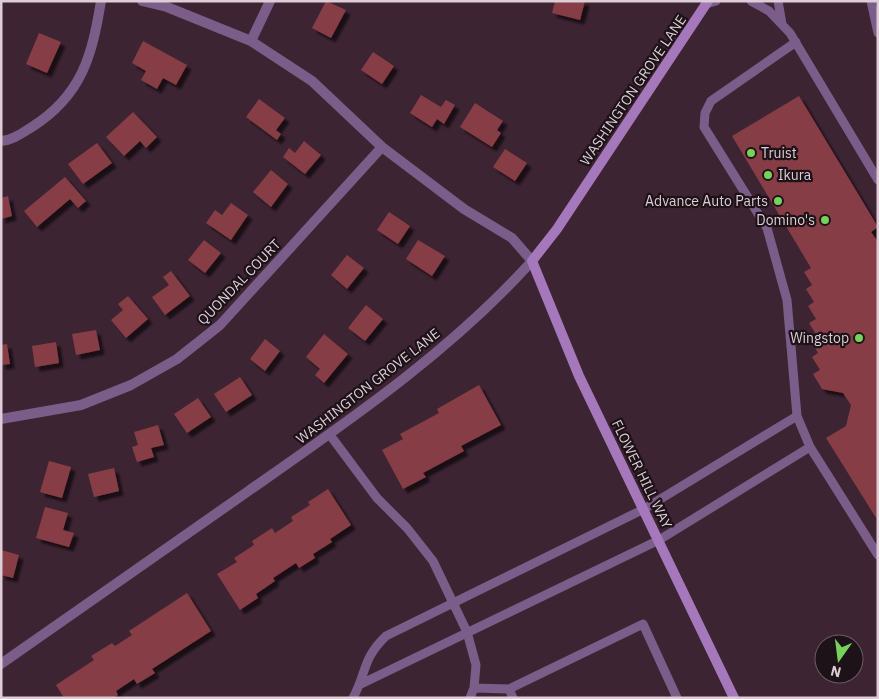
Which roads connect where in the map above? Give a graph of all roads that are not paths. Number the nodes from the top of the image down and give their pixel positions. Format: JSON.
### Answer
{"nodes":[{"id":1,"x":101,"y":1,"type":"edge"},
{"id":2,"x":142,"y":1,"type":"edge"},
{"id":3,"x":270,"y":1,"type":"edge"},
{"id":4,"x":751,"y":1,"type":"edge"},
{"id":5,"x":778,"y":1,"type":"edge"},
{"id":6,"x":870,"y":1,"type":"edge"},
{"id":7,"x":710,"y":2,"type":"edge"},
{"id":8,"x":782,"y":24,"type":"junction"},
{"id":9,"x":878,"y":33,"type":"edge"},
{"id":10,"x":251,"y":41,"type":"junction"},
{"id":11,"x":796,"y":42,"type":"junction"},
{"id":12,"x":1,"y":141,"type":"edge"},
{"id":13,"x":382,"y":147,"type":"junction"},
{"id":14,"x":878,"y":180,"type":"edge"},
{"id":15,"x":532,"y":261,"type":"junction"},
{"id":16,"x":797,"y":416,"type":"junction"},
{"id":17,"x":1,"y":419,"type":"edge"},
{"id":18,"x":330,"y":435,"type":"junction"},
{"id":19,"x":810,"y":447,"type":"junction"},
{"id":20,"x":644,"y":509,"type":"junction"},
{"id":21,"x":658,"y":540,"type":"junction"},
{"id":22,"x":878,"y":555,"type":"edge"},
{"id":23,"x":452,"y":603,"type":"junction"},
{"id":24,"x":467,"y":632,"type":"junction"},
{"id":25,"x":1,"y":664,"type":"edge"},
{"id":26,"x":360,"y":684,"type":"junction"},
{"id":27,"x":474,"y":688,"type":"junction"},
{"id":28,"x":509,"y":689,"type":"junction"},
{"id":29,"x":353,"y":698,"type":"edge"},
{"id":30,"x":470,"y":698,"type":"edge"},
{"id":31,"x":513,"y":698,"type":"edge"},
{"id":32,"x":677,"y":698,"type":"edge"},
{"id":33,"x":734,"y":698,"type":"edge"}],
"edges":[{"from":1,"to":12,"type":"street"},
{"from":2,"to":10,"type":"street"},
{"from":3,"to":10,"type":"street"},
{"from":4,"to":8,"type":"lane"},
{"from":5,"to":8,"type":"lane"},
{"from":6,"to":9,"type":"lane"},
{"from":7,"to":15,"type":"street","name":"WASHINGTON GROVE LANE"},
{"from":8,"to":11,"type":"lane"},
{"from":10,"to":13,"type":"street"},
{"from":11,"to":14,"type":"lane"},
{"from":11,"to":16,"type":"lane"},
{"from":13,"to":15,"type":"street"},
{"from":13,"to":17,"type":"street","name":"QUONDAL COURT"},
{"from":15,"to":18,"type":"street","name":"WASHINGTON GROVE LANE"},
{"from":15,"to":20,"type":"street","name":"FLOWER HILL WAY"},
{"from":16,"to":19,"type":"lane"},
{"from":16,"to":20,"type":"lane"},
{"from":18,"to":23,"type":"lane"},
{"from":18,"to":25,"type":"street","name":"WASHINGTON GROVE LANE"},
{"from":19,"to":21,"type":"lane"},
{"from":19,"to":22,"type":"lane"},
{"from":20,"to":21,"type":"street","name":"FLOWER HILL WAY"},
{"from":20,"to":23,"type":"lane"},
{"from":21,"to":24,"type":"lane"},
{"from":21,"to":33,"type":"street","name":"FLOWER HILL WAY"},
{"from":23,"to":24,"type":"lane"},
{"from":23,"to":26,"type":"lane"},
{"from":24,"to":26,"type":"lane"},
{"from":24,"to":27,"type":"lane"},
{"from":26,"to":29,"type":"lane"},
{"from":27,"to":28,"type":"lane"},
{"from":27,"to":30,"type":"lane"},
{"from":28,"to":31,"type":"lane"},
{"from":28,"to":32,"type":"lane"}]}
